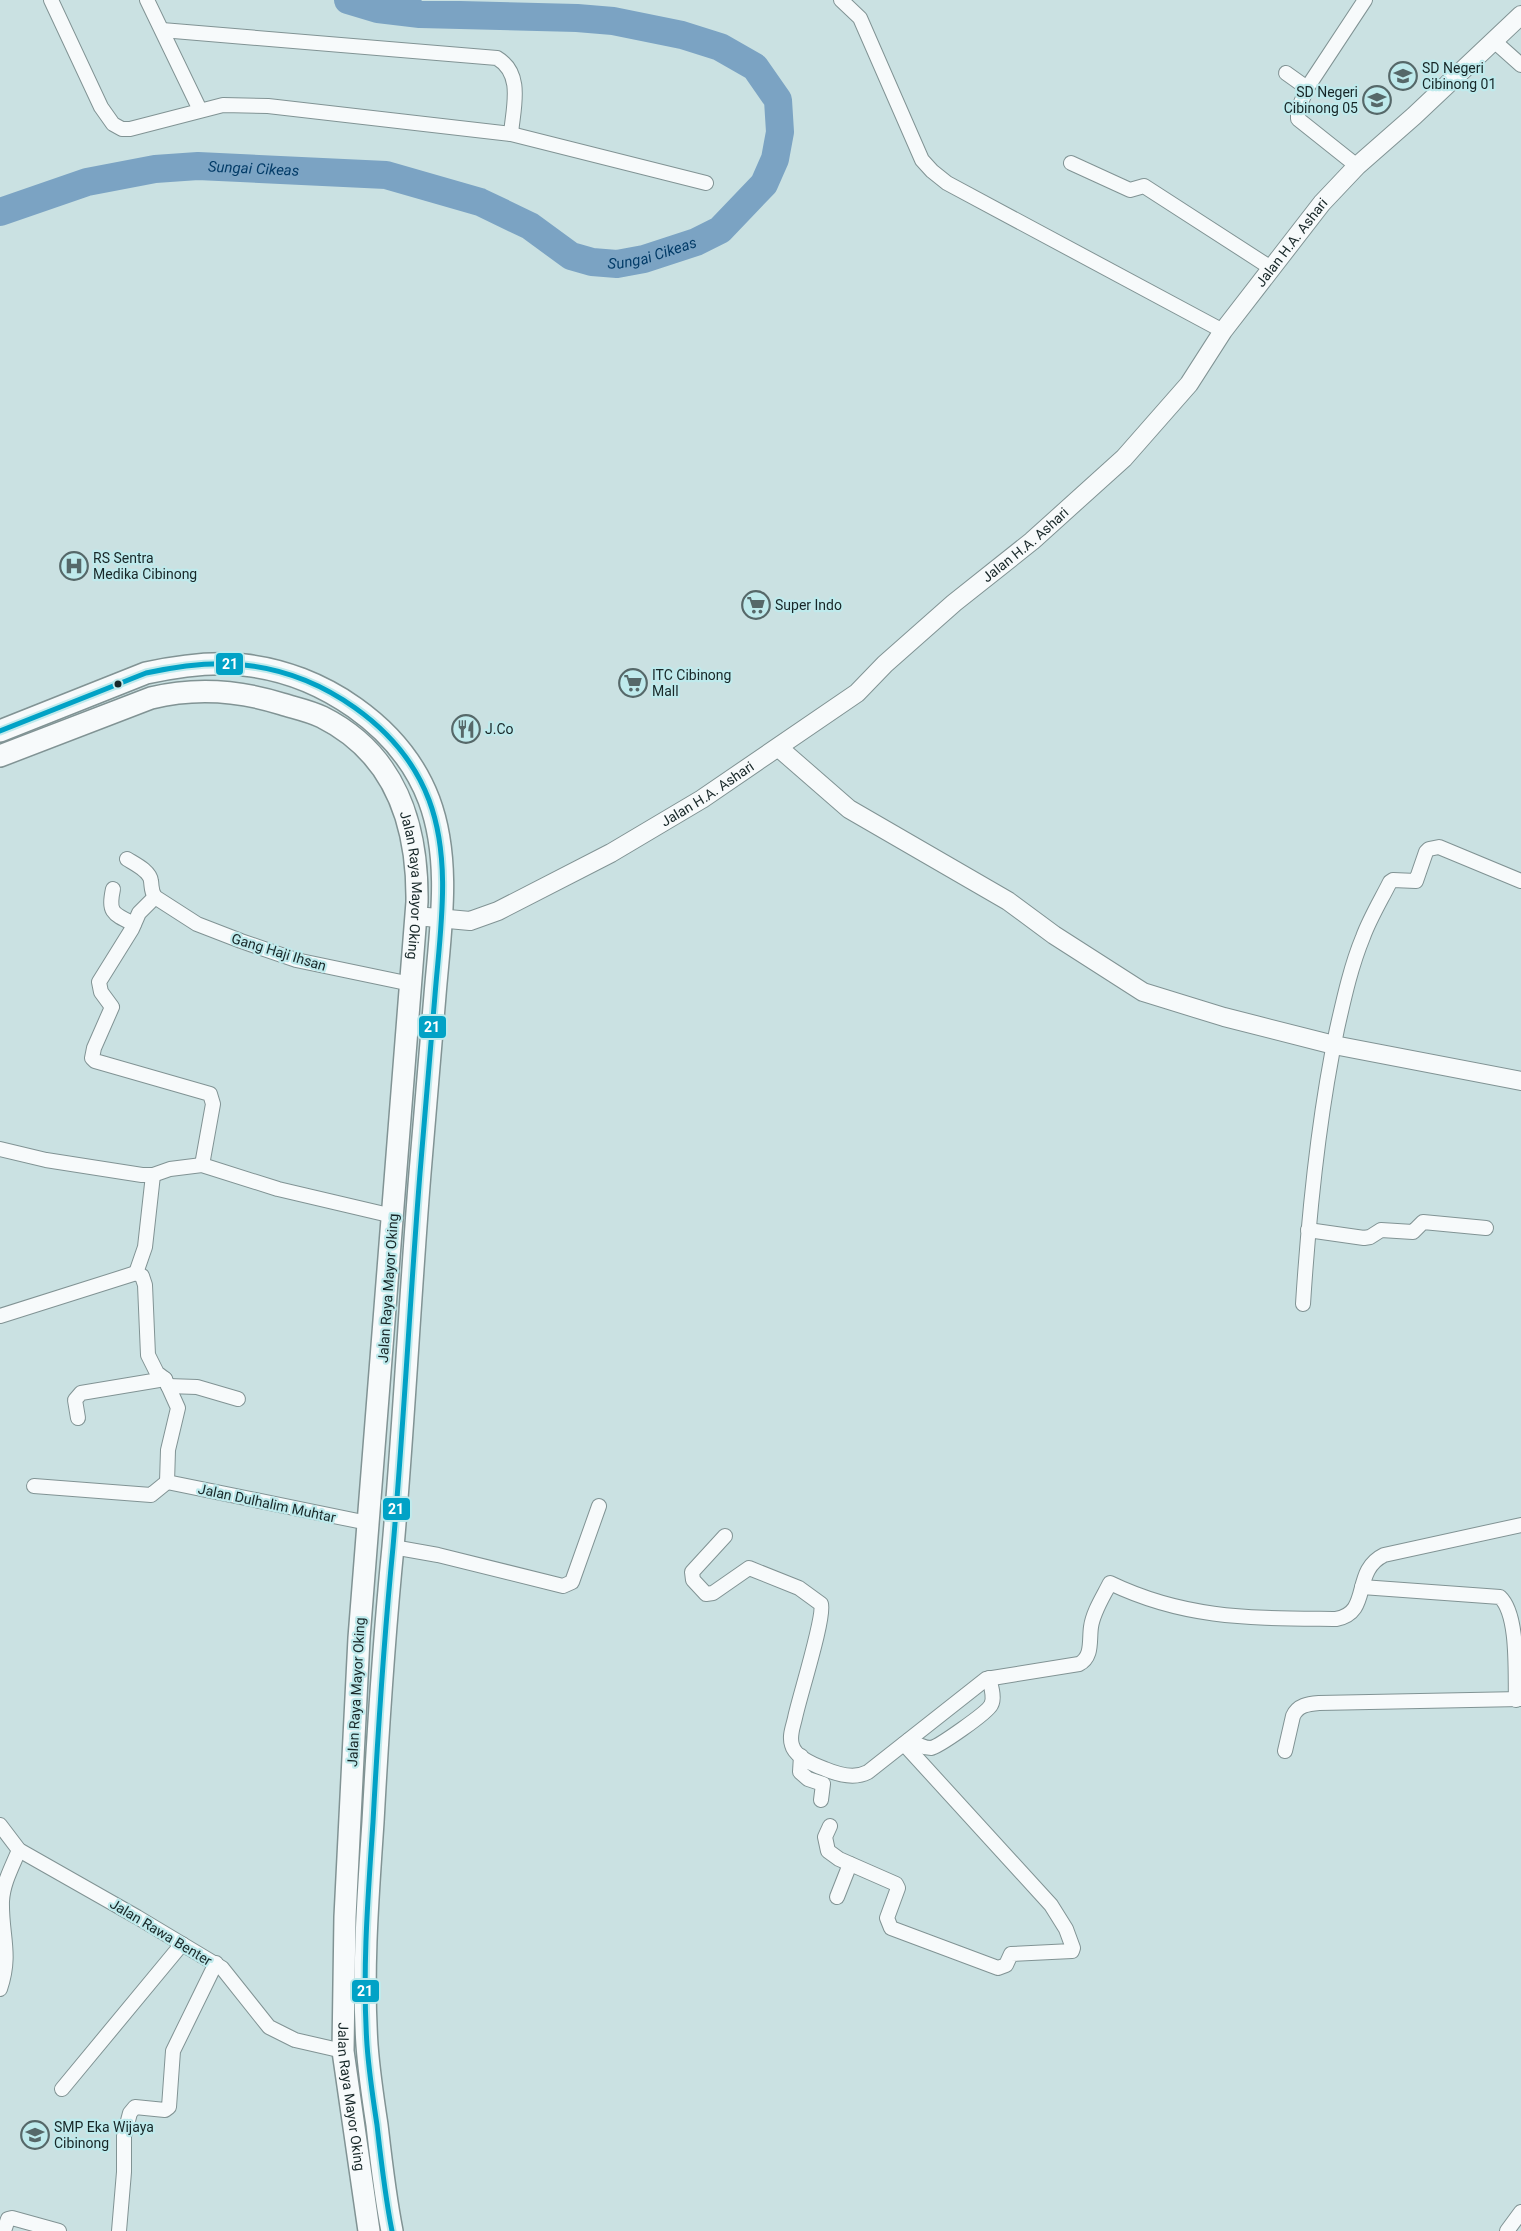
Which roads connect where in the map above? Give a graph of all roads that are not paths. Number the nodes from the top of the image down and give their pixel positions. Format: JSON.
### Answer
{"nodes":[{"id":1,"x":51,"y":0,"type":"edge"},
{"id":2,"x":147,"y":0,"type":"edge"},
{"id":3,"x":841,"y":0,"type":"edge"},
{"id":4,"x":1365,"y":0,"type":"edge"},
{"id":5,"x":1521,"y":15,"type":"edge"},
{"id":6,"x":162,"y":30,"type":"junction"},
{"id":7,"x":1494,"y":41,"type":"junction"},
{"id":8,"x":1521,"y":65,"type":"edge"},
{"id":9,"x":1286,"y":73,"type":"dead end"},
{"id":10,"x":1307,"y":88,"type":"junction"},
{"id":11,"x":200,"y":110,"type":"junction"},
{"id":12,"x":511,"y":134,"type":"junction"},
{"id":13,"x":1071,"y":163,"type":"dead end"},
{"id":14,"x":1357,"y":166,"type":"junction"},
{"id":15,"x":706,"y":183,"type":"dead end"},
{"id":16,"x":1271,"y":268,"type":"junction"},
{"id":17,"x":1223,"y":331,"type":"junction"},
{"id":18,"x":0,"y":731,"type":"edge"},
{"id":19,"x":778,"y":748,"type":"junction"},
{"id":20,"x":0,"y":756,"type":"edge"},
{"id":21,"x":127,"y":859,"type":"dead end"},
{"id":22,"x":1521,"y":881,"type":"edge"},
{"id":23,"x":113,"y":889,"type":"dead end"},
{"id":24,"x":154,"y":897,"type":"junction"},
{"id":25,"x":416,"y":916,"type":"junction"},
{"id":26,"x":441,"y":917,"type":"junction"},
{"id":27,"x":134,"y":924,"type":"junction"},
{"id":28,"x":411,"y":984,"type":"junction"},
{"id":29,"x":1334,"y":1045,"type":"junction"},
{"id":30,"x":1521,"y":1081,"type":"edge"},
{"id":31,"x":0,"y":1149,"type":"edge"},
{"id":32,"x":202,"y":1165,"type":"junction"},
{"id":33,"x":154,"y":1175,"type":"junction"},
{"id":34,"x":393,"y":1216,"type":"junction"},
{"id":35,"x":1486,"y":1228,"type":"dead end"},
{"id":36,"x":1308,"y":1230,"type":"junction"},
{"id":37,"x":389,"y":1267,"type":"junction"},
{"id":38,"x":414,"y":1269,"type":"junction"},
{"id":39,"x":136,"y":1273,"type":"junction"},
{"id":40,"x":1303,"y":1304,"type":"dead end"},
{"id":41,"x":0,"y":1316,"type":"edge"},
{"id":42,"x":166,"y":1382,"type":"junction"},
{"id":43,"x":238,"y":1399,"type":"dead end"},
{"id":44,"x":78,"y":1418,"type":"dead end"},
{"id":45,"x":167,"y":1482,"type":"junction"},
{"id":46,"x":34,"y":1486,"type":"dead end"},
{"id":47,"x":599,"y":1506,"type":"dead end"},
{"id":48,"x":368,"y":1523,"type":"junction"},
{"id":49,"x":1521,"y":1525,"type":"edge"},
{"id":50,"x":725,"y":1536,"type":"dead end"},
{"id":51,"x":393,"y":1547,"type":"junction"},
{"id":52,"x":1362,"y":1587,"type":"junction"},
{"id":53,"x":989,"y":1678,"type":"junction"},
{"id":54,"x":356,"y":1688,"type":"junction"},
{"id":55,"x":381,"y":1688,"type":"junction"},
{"id":56,"x":1519,"y":1700,"type":"edge"},
{"id":57,"x":907,"y":1742,"type":"junction"},
{"id":58,"x":1285,"y":1750,"type":"dead end"},
{"id":59,"x":801,"y":1756,"type":"junction"},
{"id":60,"x":821,"y":1800,"type":"dead end"},
{"id":61,"x":0,"y":1825,"type":"edge"},
{"id":62,"x":830,"y":1826,"type":"dead end"},
{"id":63,"x":19,"y":1850,"type":"junction"},
{"id":64,"x":850,"y":1864,"type":"junction"},
{"id":65,"x":837,"y":1897,"type":"dead end"},
{"id":66,"x":182,"y":1944,"type":"junction"},
{"id":67,"x":4,"y":1950,"type":"edge"},
{"id":68,"x":216,"y":1963,"type":"junction"},
{"id":69,"x":0,"y":1989,"type":"edge"},
{"id":70,"x":343,"y":2052,"type":"junction"},
{"id":71,"x":62,"y":2089,"type":"dead end"},
{"id":72,"x":1521,"y":2212,"type":"edge"},
{"id":73,"x":4,"y":2231,"type":"edge"},
{"id":74,"x":59,"y":2231,"type":"edge"},
{"id":75,"x":119,"y":2231,"type":"edge"},
{"id":76,"x":369,"y":2231,"type":"edge"},
{"id":77,"x":392,"y":2231,"type":"edge"},
{"id":78,"x":1507,"y":2231,"type":"edge"}],
"edges":[{"from":1,"to":11,"type":"street"},
{"from":2,"to":6,"type":"street"},
{"from":3,"to":17,"type":"street"},
{"from":4,"to":10,"type":"street"},
{"from":5,"to":7,"type":"street","name":"Jalan H.A. Ashari"},
{"from":6,"to":11,"type":"street"},
{"from":6,"to":12,"type":"street"},
{"from":7,"to":8,"type":"street"},
{"from":7,"to":14,"type":"street","name":"Jalan H.A. Ashari"},
{"from":9,"to":10,"type":"street"},
{"from":10,"to":14,"type":"street"},
{"from":11,"to":12,"type":"street"},
{"from":12,"to":15,"type":"street"},
{"from":13,"to":16,"type":"street"},
{"from":14,"to":16,"type":"street","name":"Jalan H.A. Ashari"},
{"from":16,"to":17,"type":"street","name":"Jalan H.A. Ashari"},
{"from":17,"to":19,"type":"street","name":"Jalan H.A. Ashari"},
{"from":18,"to":26,"type":"main road","name":"Jalan Raya Mayor Oking"},
{"from":19,"to":26,"type":"street","name":"Jalan H.A. Ashari"},
{"from":19,"to":29,"type":"street"},
{"from":20,"to":25,"type":"main road","name":"Jalan Raya Mayor Oking"},
{"from":21,"to":24,"type":"street"},
{"from":22,"to":29,"type":"street"},
{"from":23,"to":27,"type":"street"},
{"from":24,"to":27,"type":"street"},
{"from":24,"to":28,"type":"street","name":"Gang Haji Ihsan"},
{"from":25,"to":26,"type":"street","name":"Jalan H.A. Ashari"},
{"from":25,"to":28,"type":"main road","name":"Jalan Raya Mayor Oking"},
{"from":26,"to":38,"type":"main road","name":"Jalan Raya Mayor Oking"},
{"from":27,"to":32,"type":"street"},
{"from":28,"to":34,"type":"main road","name":"Jalan Raya Mayor Oking"},
{"from":29,"to":30,"type":"street"},
{"from":29,"to":36,"type":"street"},
{"from":31,"to":33,"type":"street"},
{"from":32,"to":33,"type":"street"},
{"from":32,"to":34,"type":"street"},
{"from":33,"to":39,"type":"street"},
{"from":34,"to":37,"type":"main road","name":"Jalan Raya Mayor Oking"},
{"from":35,"to":36,"type":"street"},
{"from":36,"to":40,"type":"street"},
{"from":37,"to":38,"type":"main road"},
{"from":37,"to":48,"type":"main road","name":"Jalan Raya Mayor Oking"},
{"from":38,"to":51,"type":"main road","name":"Jalan Raya Mayor Oking"},
{"from":39,"to":41,"type":"street"},
{"from":39,"to":42,"type":"street"},
{"from":42,"to":43,"type":"street"},
{"from":42,"to":44,"type":"street"},
{"from":42,"to":45,"type":"street"},
{"from":45,"to":46,"type":"street"},
{"from":45,"to":48,"type":"street","name":"Jalan Dulhalim Muhtar"},
{"from":47,"to":51,"type":"street"},
{"from":48,"to":54,"type":"main road","name":"Jalan Raya Mayor Oking"},
{"from":49,"to":52,"type":"street"},
{"from":50,"to":59,"type":"street"},
{"from":51,"to":55,"type":"main road","name":"Jalan Raya Mayor Oking"},
{"from":52,"to":53,"type":"street"},
{"from":52,"to":56,"type":"street"},
{"from":53,"to":57,"type":"street"},
{"from":53,"to":57,"type":"street"},
{"from":54,"to":55,"type":"main road"},
{"from":54,"to":70,"type":"main road","name":"Jalan Raya Mayor Oking"},
{"from":55,"to":77,"type":"main road","name":"Jalan Raya Mayor Oking"},
{"from":56,"to":58,"type":"street"},
{"from":57,"to":59,"type":"street"},
{"from":57,"to":64,"type":"street"},
{"from":59,"to":60,"type":"street"},
{"from":61,"to":63,"type":"street","name":"Jalan Rawa Benter"},
{"from":62,"to":64,"type":"street"},
{"from":63,"to":66,"type":"street","name":"Jalan Rawa Benter"},
{"from":63,"to":67,"type":"street"},
{"from":64,"to":65,"type":"street"},
{"from":66,"to":68,"type":"street","name":"Jalan Rawa Benter"},
{"from":66,"to":71,"type":"street"},
{"from":67,"to":69,"type":"street"},
{"from":68,"to":70,"type":"street","name":"Jalan Rawa Benter"},
{"from":68,"to":75,"type":"street"},
{"from":70,"to":76,"type":"main road","name":"Jalan Raya Mayor Oking"},
{"from":72,"to":78,"type":"street"},
{"from":73,"to":74,"type":"street"}]}
